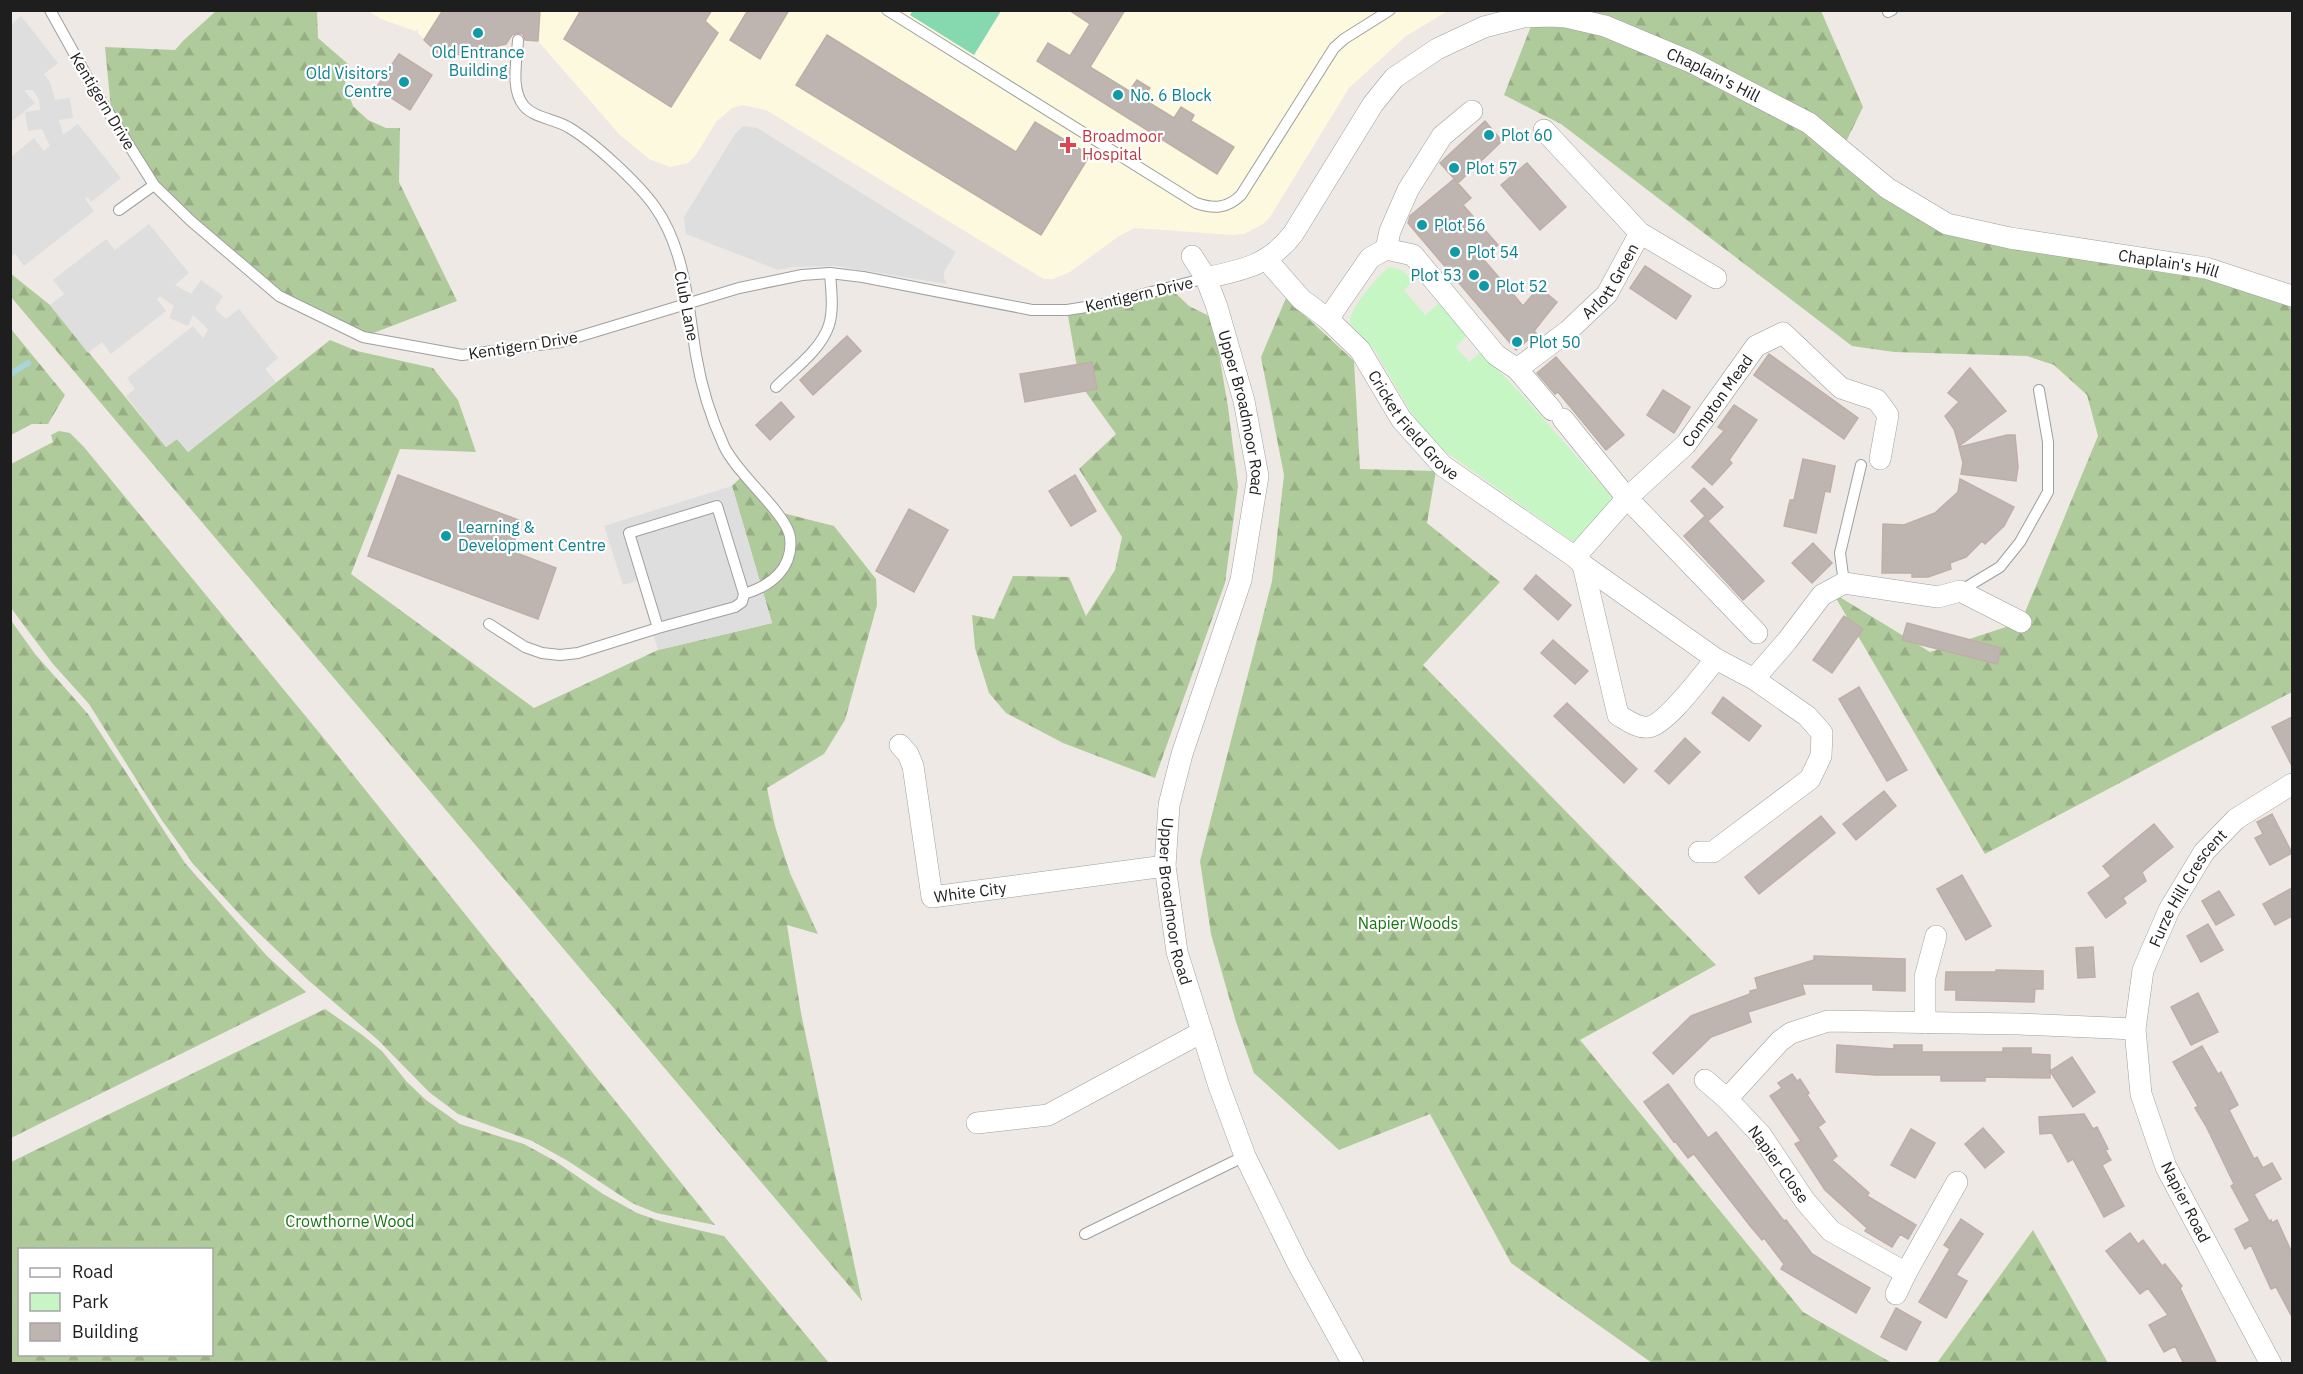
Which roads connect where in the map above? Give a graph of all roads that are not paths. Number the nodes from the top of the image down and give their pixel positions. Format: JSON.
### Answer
{"nodes":[{"id":1,"x":50,"y":10,"type":"edge"},
{"id":2,"x":886,"y":10,"type":"edge"},
{"id":3,"x":1390,"y":10,"type":"edge"},
{"id":4,"x":1540,"y":13,"type":"edge"},
{"id":5,"x":1610,"y":18,"type":"edge"},
{"id":6,"x":518,"y":40,"type":"dead end"},
{"id":7,"x":1472,"y":111,"type":"dead end"},
{"id":8,"x":1544,"y":130,"type":"dead end"},
{"id":9,"x":154,"y":185,"type":"junction"},
{"id":10,"x":119,"y":210,"type":"dead end"},
{"id":11,"x":1640,"y":233,"type":"junction"},
{"id":12,"x":1386,"y":249,"type":"junction"},
{"id":13,"x":1192,"y":256,"type":"dead end"},
{"id":14,"x":1266,"y":260,"type":"junction"},
{"id":15,"x":830,"y":273,"type":"junction"},
{"id":16,"x":1206,"y":278,"type":"junction"},
{"id":17,"x":1716,"y":278,"type":"dead end"},
{"id":18,"x":2292,"y":296,"type":"edge"},
{"id":19,"x":689,"y":303,"type":"junction"},
{"id":20,"x":1328,"y":319,"type":"junction"},
{"id":21,"x":1517,"y":369,"type":"junction"},
{"id":22,"x":776,"y":387,"type":"dead end"},
{"id":23,"x":2039,"y":390,"type":"dead end"},
{"id":24,"x":1871,"y":462,"type":"joint"},
{"id":25,"x":1627,"y":498,"type":"junction"},
{"id":26,"x":1579,"y":561,"type":"junction"},
{"id":27,"x":1844,"y":583,"type":"junction"},
{"id":28,"x":1960,"y":591,"type":"junction"},
{"id":29,"x":744,"y":594,"type":"junction"},
{"id":30,"x":2021,"y":622,"type":"dead end"},
{"id":31,"x":489,"y":624,"type":"dead end"},
{"id":32,"x":658,"y":628,"type":"junction"},
{"id":33,"x":1757,"y":633,"type":"dead end"},
{"id":34,"x":1716,"y":659,"type":"junction"},
{"id":35,"x":1754,"y":679,"type":"junction"},
{"id":36,"x":900,"y":745,"type":"dead end"},
{"id":37,"x":2292,"y":784,"type":"edge"},
{"id":38,"x":1699,"y":852,"type":"dead end"},
{"id":39,"x":1165,"y":866,"type":"junction"},
{"id":40,"x":1936,"y":936,"type":"dead end"},
{"id":41,"x":1925,"y":1023,"type":"junction"},
{"id":42,"x":2135,"y":1029,"type":"junction"},
{"id":43,"x":1202,"y":1032,"type":"junction"},
{"id":44,"x":1705,"y":1080,"type":"dead end"},
{"id":45,"x":1727,"y":1100,"type":"junction"},
{"id":46,"x":977,"y":1123,"type":"dead end"},
{"id":47,"x":1245,"y":1156,"type":"junction"},
{"id":48,"x":1958,"y":1182,"type":"dead end"},
{"id":49,"x":1085,"y":1234,"type":"dead end"},
{"id":50,"x":1906,"y":1273,"type":"junction"},
{"id":51,"x":1896,"y":1294,"type":"dead end"},
{"id":52,"x":1353,"y":1364,"type":"edge"},
{"id":53,"x":2271,"y":1364,"type":"edge"}],
"edges":[{"from":1,"to":9,"type":"lane","name":"Kentigern Drive"},
{"from":2,"to":3,"type":"lane"},
{"from":4,"to":5,"type":"street","name":"Chaplain's Hill"},
{"from":4,"to":14,"type":"street","name":"Chaplain's Hill"},
{"from":5,"to":18,"type":"street","name":"Chaplain's Hill"},
{"from":6,"to":19,"type":"lane","name":"Club Lane"},
{"from":7,"to":12,"type":"street"},
{"from":8,"to":11,"type":"street","name":"Arlott Green"},
{"from":9,"to":10,"type":"lane"},
{"from":9,"to":19,"type":"lane","name":"Kentigern Drive"},
{"from":11,"to":17,"type":"street","name":"Arlott Green"},
{"from":11,"to":21,"type":"street","name":"Arlott Green"},
{"from":12,"to":20,"type":"street"},
{"from":12,"to":21,"type":"street"},
{"from":13,"to":16,"type":"street","name":"Upper Broadmoor Road"},
{"from":14,"to":16,"type":"street","name":"Chaplain's Hill"},
{"from":14,"to":20,"type":"street","name":"Cricket Field Grove"},
{"from":15,"to":16,"type":"lane","name":"Kentigern Drive"},
{"from":15,"to":19,"type":"lane","name":"Kentigern Drive"},
{"from":15,"to":22,"type":"lane"},
{"from":16,"to":39,"type":"street","name":"Upper Broadmoor Road"},
{"from":19,"to":29,"type":"lane","name":"Club Lane"},
{"from":20,"to":26,"type":"street","name":"Cricket Field Grove"},
{"from":21,"to":25,"type":"street"},
{"from":23,"to":28,"type":"lane"},
{"from":24,"to":25,"type":"street","name":"Compton Mead"},
{"from":24,"to":27,"type":"lane"},
{"from":25,"to":26,"type":"street","name":"Compton Mead"},
{"from":25,"to":33,"type":"street"},
{"from":26,"to":34,"type":"street","name":"Cricket Field Grove"},
{"from":26,"to":34,"type":"street"},
{"from":27,"to":28,"type":"street"},
{"from":27,"to":35,"type":"street"},
{"from":28,"to":30,"type":"street"},
{"from":29,"to":32,"type":"lane","name":"Club Lane"},
{"from":29,"to":32,"type":"lane"},
{"from":31,"to":32,"type":"lane","name":"Club Lane"},
{"from":34,"to":35,"type":"street","name":"Cricket Field Grove"},
{"from":35,"to":38,"type":"street","name":"Cricket Field Grove"},
{"from":36,"to":39,"type":"street","name":"White City"},
{"from":37,"to":42,"type":"street","name":"Furze Hill Crescent"},
{"from":39,"to":43,"type":"street","name":"Upper Broadmoor Road"},
{"from":40,"to":41,"type":"street"},
{"from":41,"to":42,"type":"street"},
{"from":41,"to":45,"type":"street"},
{"from":42,"to":53,"type":"street","name":"Napier Road"},
{"from":43,"to":46,"type":"street"},
{"from":43,"to":47,"type":"street","name":"Upper Broadmoor Road"},
{"from":44,"to":45,"type":"street","name":"Napier Close"},
{"from":45,"to":50,"type":"street","name":"Napier Close"},
{"from":47,"to":49,"type":"lane"},
{"from":47,"to":52,"type":"street","name":"Upper Broadmoor Road"},
{"from":48,"to":50,"type":"street"},
{"from":50,"to":51,"type":"street"}]}
